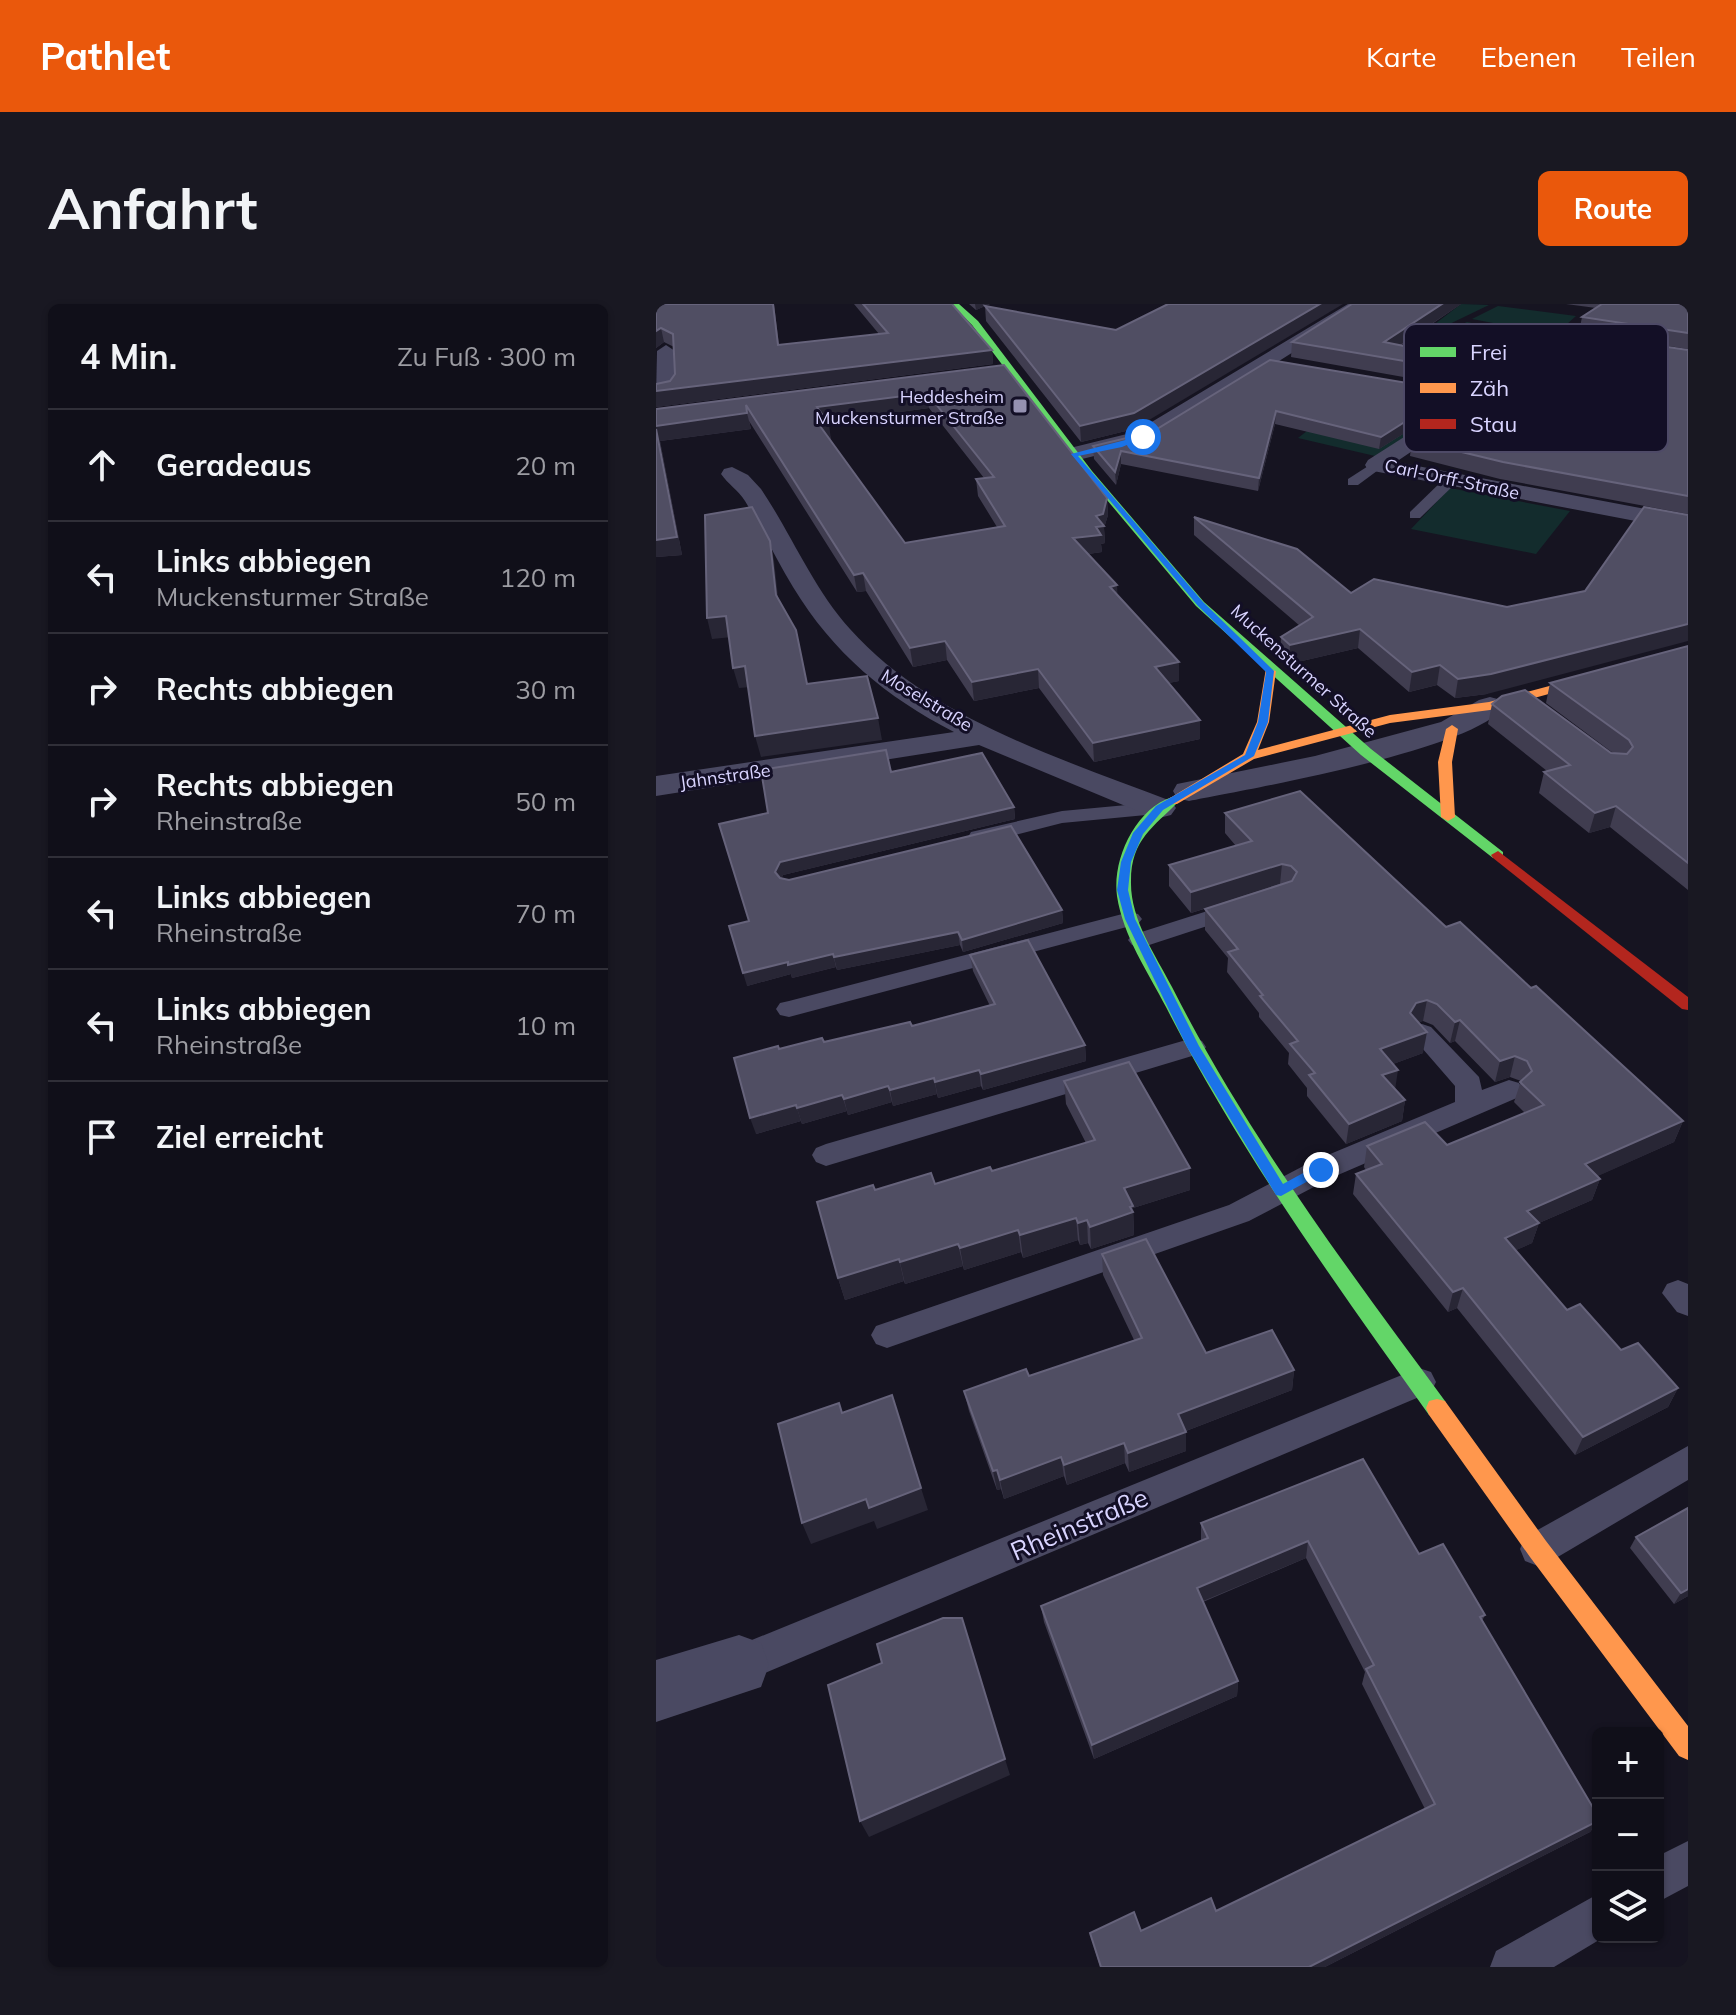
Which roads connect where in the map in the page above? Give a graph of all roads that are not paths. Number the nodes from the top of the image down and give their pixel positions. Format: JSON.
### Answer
{"nodes":[{"id":1,"x":955,"y":304,"type":"edge"},
{"id":2,"x":1360,"y":304,"type":"edge"},
{"id":3,"x":690,"y":348,"type":"edge"},
{"id":4,"x":661,"y":351,"type":"edge"},
{"id":5,"x":1266,"y":362,"type":"junction"},
{"id":6,"x":1295,"y":367,"type":"edge"},
{"id":7,"x":1012,"y":371,"type":"junction"},
{"id":8,"x":981,"y":375,"type":"edge"},
{"id":9,"x":656,"y":391,"type":"edge"},
{"id":10,"x":1404,"y":447,"type":"edge"},
{"id":11,"x":1074,"y":454,"type":"junction"},
{"id":12,"x":1376,"y":465,"type":"junction"},
{"id":13,"x":732,"y":474,"type":"dead end"},
{"id":14,"x":1451,"y":480,"type":"junction"},
{"id":15,"x":1353,"y":482,"type":"dead end"},
{"id":16,"x":1415,"y":515,"type":"dead end"},
{"id":17,"x":1688,"y":524,"type":"edge"},
{"id":18,"x":1688,"y":652,"type":"edge"},
{"id":19,"x":1270,"y":671,"type":"junction"},
{"id":20,"x":1522,"y":698,"type":"junction"},
{"id":21,"x":1490,"y":706,"type":"junction"},
{"id":22,"x":1547,"y":716,"type":"edge"},
{"id":23,"x":1452,"y":729,"type":"junction"},
{"id":24,"x":984,"y":734,"type":"junction"},
{"id":25,"x":1354,"y":742,"type":"junction"},
{"id":26,"x":1249,"y":756,"type":"junction"},
{"id":27,"x":656,"y":786,"type":"edge"},
{"id":28,"x":1189,"y":791,"type":"junction"},
{"id":29,"x":1159,"y":808,"type":"junction"},
{"id":30,"x":1448,"y":817,"type":"junction"},
{"id":31,"x":957,"y":843,"type":"edge"},
{"id":32,"x":1267,"y":899,"type":"edge"},
{"id":33,"x":1135,"y":930,"type":"junction"},
{"id":34,"x":1688,"y":1005,"type":"edge"},
{"id":35,"x":789,"y":1009,"type":"dead end"},
{"id":36,"x":1422,"y":1033,"type":"edge"},
{"id":37,"x":1193,"y":1047,"type":"junction"},
{"id":38,"x":1509,"y":1090,"type":"dead end"},
{"id":39,"x":1468,"y":1109,"type":"junction"},
{"id":40,"x":826,"y":1155,"type":"dead end"},
{"id":41,"x":1281,"y":1191,"type":"junction"},
{"id":42,"x":887,"y":1335,"type":"dead end"},
{"id":43,"x":1419,"y":1382,"type":"junction"},
{"id":44,"x":1688,"y":1462,"type":"edge"},
{"id":45,"x":1538,"y":1549,"type":"junction"},
{"id":46,"x":739,"y":1665,"type":"joint"},
{"id":47,"x":656,"y":1691,"type":"edge"},
{"id":48,"x":1688,"y":1747,"type":"edge"},
{"id":49,"x":1688,"y":1862,"type":"edge"},
{"id":50,"x":1664,"y":1876,"type":"edge"},
{"id":51,"x":1592,"y":1920,"type":"edge"},
{"id":52,"x":1512,"y":1967,"type":"edge"}],
"edges":[{"from":1,"to":7,"type":"main road","name":"Muckensturmer Straße"},
{"from":2,"to":5,"type":"street"},
{"from":3,"to":4,"type":"street"},
{"from":4,"to":9,"type":"street"},
{"from":5,"to":6,"type":"street"},
{"from":5,"to":11,"type":"street"},
{"from":7,"to":8,"type":"street"},
{"from":7,"to":11,"type":"main road","name":"Muckensturmer Straße"},
{"from":10,"to":12,"type":"street","name":"Carl-Orff-Straße"},
{"from":11,"to":19,"type":"main road","name":"Muckensturmer Straße"},
{"from":12,"to":14,"type":"street","name":"Carl-Orff-Straße"},
{"from":12,"to":15,"type":"lane"},
{"from":13,"to":24,"type":"street","name":"Moselstraße"},
{"from":14,"to":16,"type":"lane"},
{"from":14,"to":17,"type":"street","name":"Carl-Orff-Straße"},
{"from":18,"to":20,"type":"main road"},
{"from":19,"to":25,"type":"main road","name":"Muckensturmer Straße"},
{"from":19,"to":26,"type":"main road"},
{"from":20,"to":21,"type":"main road"},
{"from":20,"to":22,"type":"lane"},
{"from":21,"to":23,"type":"street"},
{"from":21,"to":25,"type":"main road"},
{"from":23,"to":25,"type":"street"},
{"from":23,"to":30,"type":"main road"},
{"from":24,"to":27,"type":"street","name":"Jahnstraße"},
{"from":24,"to":29,"type":"street","name":"Moselstraße"},
{"from":25,"to":26,"type":"main road"},
{"from":25,"to":28,"type":"street"},
{"from":25,"to":30,"type":"main road","name":"Muckensturmer Straße"},
{"from":26,"to":28,"type":"main road"},
{"from":28,"to":29,"type":"main road"},
{"from":29,"to":31,"type":"lane"},
{"from":29,"to":33,"type":"main road"},
{"from":30,"to":34,"type":"main road","name":"Muckensturmer Straße"},
{"from":32,"to":33,"type":"lane"},
{"from":33,"to":35,"type":"lane"},
{"from":33,"to":37,"type":"main road"},
{"from":36,"to":39,"type":"lane"},
{"from":37,"to":40,"type":"lane"},
{"from":37,"to":41,"type":"main road"},
{"from":38,"to":39,"type":"lane"},
{"from":39,"to":41,"type":"lane"},
{"from":41,"to":42,"type":"lane"},
{"from":41,"to":43,"type":"main road"},
{"from":43,"to":45,"type":"main road"},
{"from":43,"to":46,"type":"lane","name":"Rheinstraße"},
{"from":44,"to":45,"type":"lane"},
{"from":45,"to":48,"type":"main road"},
{"from":46,"to":47,"type":"street"},
{"from":49,"to":50,"type":"lane"},
{"from":51,"to":52,"type":"lane"}]}
